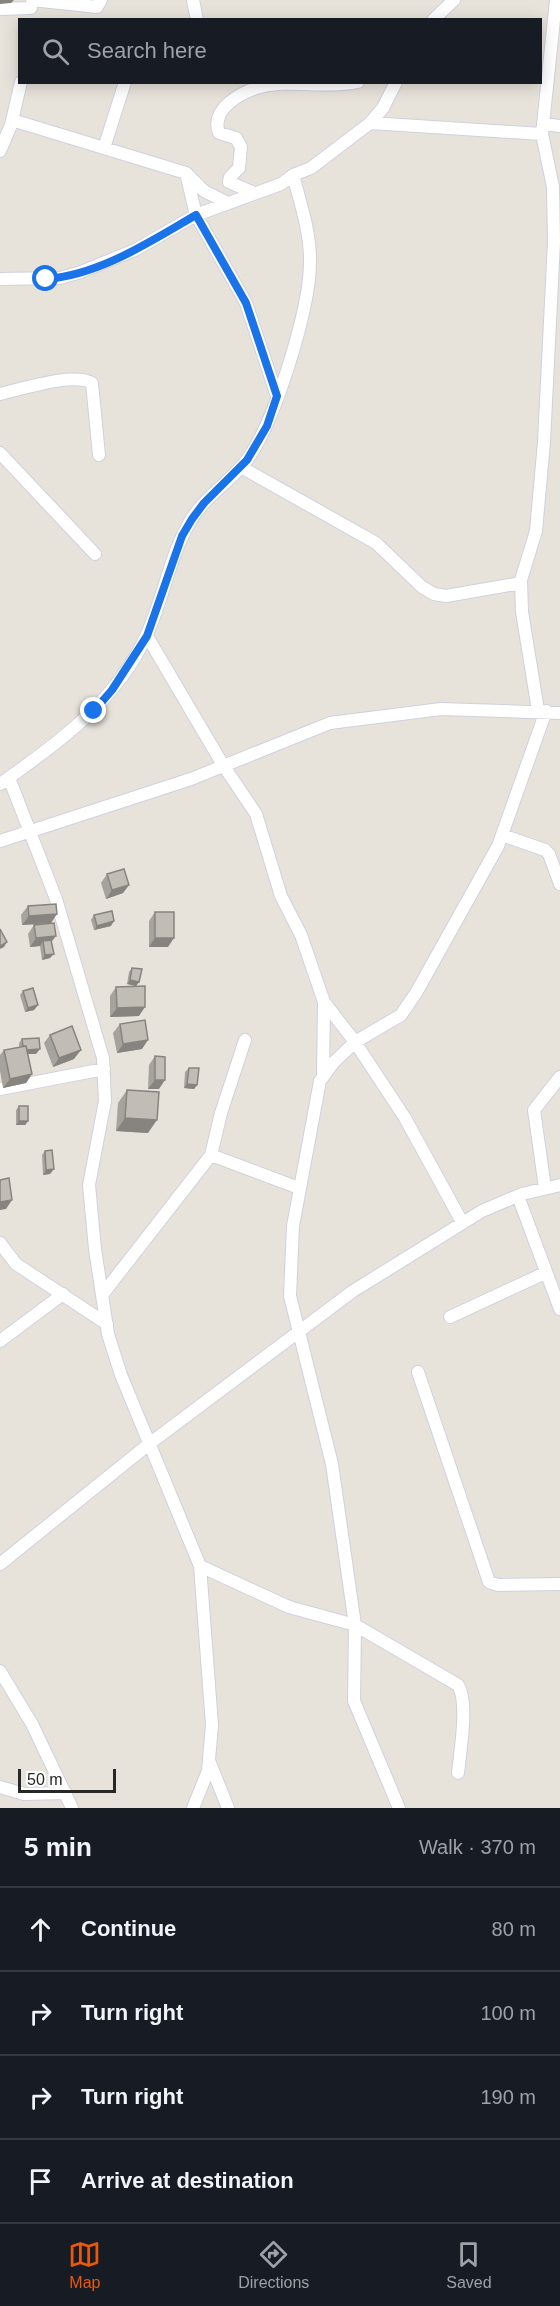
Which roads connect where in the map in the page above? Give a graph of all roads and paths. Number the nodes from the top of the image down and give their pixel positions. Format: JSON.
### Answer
{"nodes":[{"id":1,"x":101,"y":0,"type":"edge"},
{"id":2,"x":193,"y":0,"type":"edge"},
{"id":3,"x":454,"y":0,"type":"edge"},
{"id":4,"x":556,"y":0,"type":"edge"},
{"id":5,"x":31,"y":7,"type":"edge"},
{"id":6,"x":0,"y":9,"type":"edge"},
{"id":7,"x":197,"y":18,"type":"edge"},
{"id":8,"x":435,"y":18,"type":"edge"},
{"id":9,"x":21,"y":84,"type":"edge"},
{"id":10,"x":124,"y":84,"type":"edge"},
{"id":11,"x":318,"y":84,"type":"edge"},
{"id":12,"x":395,"y":84,"type":"edge"},
{"id":13,"x":12,"y":120,"type":"junction"},
{"id":14,"x":370,"y":123,"type":"junction"},
{"id":15,"x":560,"y":126,"type":"edge"},
{"id":16,"x":543,"y":129,"type":"junction"},
{"id":17,"x":104,"y":148,"type":"junction"},
{"id":18,"x":0,"y":151,"type":"edge"},
{"id":19,"x":186,"y":173,"type":"junction"},
{"id":20,"x":293,"y":175,"type":"junction"},
{"id":21,"x":254,"y":194,"type":"junction"},
{"id":22,"x":226,"y":202,"type":"junction"},
{"id":23,"x":196,"y":215,"type":"junction"},
{"id":24,"x":0,"y":279,"type":"edge"},
{"id":25,"x":0,"y":394,"type":"edge"},
{"id":26,"x":277,"y":396,"type":"junction"},
{"id":27,"x":0,"y":453,"type":"edge"},
{"id":28,"x":99,"y":455,"type":"dead end"},
{"id":29,"x":241,"y":467,"type":"junction"},
{"id":30,"x":95,"y":554,"type":"dead end"},
{"id":31,"x":520,"y":583,"type":"junction"},
{"id":32,"x":147,"y":636,"type":"junction"},
{"id":33,"x":552,"y":710,"type":"edge"},
{"id":34,"x":223,"y":765,"type":"junction"},
{"id":35,"x":5,"y":781,"type":"edge"},
{"id":36,"x":28,"y":830,"type":"junction"},
{"id":37,"x":502,"y":835,"type":"junction"},
{"id":38,"x":0,"y":841,"type":"edge"},
{"id":39,"x":560,"y":884,"type":"edge"},
{"id":40,"x":324,"y":1002,"type":"junction"},
{"id":41,"x":245,"y":1040,"type":"dead end"},
{"id":42,"x":355,"y":1042,"type":"junction"},
{"id":43,"x":104,"y":1069,"type":"junction"},
{"id":44,"x":323,"y":1076,"type":"junction"},
{"id":45,"x":560,"y":1077,"type":"edge"},
{"id":46,"x":0,"y":1089,"type":"edge"},
{"id":47,"x":211,"y":1155,"type":"junction"},
{"id":48,"x":560,"y":1185,"type":"edge"},
{"id":49,"x":299,"y":1188,"type":"junction"},
{"id":50,"x":545,"y":1188,"type":"junction"},
{"id":51,"x":518,"y":1196,"type":"junction"},
{"id":52,"x":462,"y":1222,"type":"junction"},
{"id":53,"x":0,"y":1243,"type":"edge"},
{"id":54,"x":0,"y":1262,"type":"edge"},
{"id":55,"x":16,"y":1264,"type":"junction"},
{"id":56,"x":544,"y":1273,"type":"junction"},
{"id":57,"x":63,"y":1294,"type":"junction"},
{"id":58,"x":102,"y":1295,"type":"junction"},
{"id":59,"x":560,"y":1309,"type":"edge"},
{"id":60,"x":450,"y":1317,"type":"dead end"},
{"id":61,"x":106,"y":1324,"type":"junction"},
{"id":62,"x":300,"y":1330,"type":"junction"},
{"id":63,"x":0,"y":1341,"type":"edge"},
{"id":64,"x":418,"y":1372,"type":"dead end"},
{"id":65,"x":149,"y":1444,"type":"junction"},
{"id":66,"x":0,"y":1564,"type":"edge"},
{"id":67,"x":200,"y":1566,"type":"junction"},
{"id":68,"x":560,"y":1584,"type":"edge"},
{"id":69,"x":355,"y":1625,"type":"junction"},
{"id":70,"x":0,"y":1671,"type":"edge"},
{"id":71,"x":210,"y":1763,"type":"junction"},
{"id":72,"x":458,"y":1773,"type":"dead end"},
{"id":73,"x":0,"y":1787,"type":"edge"},
{"id":74,"x":66,"y":1793,"type":"junction"},
{"id":75,"x":72,"y":1808,"type":"edge"},
{"id":76,"x":193,"y":1808,"type":"edge"},
{"id":77,"x":228,"y":1808,"type":"edge"},
{"id":78,"x":399,"y":1808,"type":"edge"}],
"edges":[{"from":1,"to":5,"type":"street"},
{"from":2,"to":7,"type":"street"},
{"from":3,"to":8,"type":"street"},
{"from":4,"to":16,"type":"street"},
{"from":5,"to":6,"type":"street"},
{"from":9,"to":13,"type":"street"},
{"from":10,"to":17,"type":"street"},
{"from":11,"to":21,"type":"street"},
{"from":12,"to":14,"type":"street"},
{"from":13,"to":17,"type":"street"},
{"from":13,"to":18,"type":"street"},
{"from":14,"to":16,"type":"street"},
{"from":14,"to":20,"type":"street"},
{"from":15,"to":16,"type":"street"},
{"from":16,"to":31,"type":"street"},
{"from":17,"to":19,"type":"street"},
{"from":19,"to":22,"type":"street"},
{"from":19,"to":23,"type":"street"},
{"from":20,"to":21,"type":"street"},
{"from":20,"to":26,"type":"street"},
{"from":21,"to":22,"type":"street"},
{"from":22,"to":23,"type":"street"},
{"from":23,"to":24,"type":"street"},
{"from":23,"to":26,"type":"street"},
{"from":25,"to":28,"type":"street"},
{"from":26,"to":29,"type":"street"},
{"from":27,"to":30,"type":"street"},
{"from":29,"to":31,"type":"street"},
{"from":29,"to":32,"type":"street"},
{"from":31,"to":33,"type":"street"},
{"from":32,"to":34,"type":"street"},
{"from":32,"to":35,"type":"street"},
{"from":33,"to":34,"type":"street"},
{"from":33,"to":37,"type":"street"},
{"from":34,"to":36,"type":"street"},
{"from":34,"to":40,"type":"street"},
{"from":35,"to":36,"type":"street"},
{"from":36,"to":38,"type":"street"},
{"from":36,"to":43,"type":"street"},
{"from":37,"to":39,"type":"street"},
{"from":37,"to":42,"type":"street"},
{"from":40,"to":42,"type":"street"},
{"from":40,"to":44,"type":"street"},
{"from":41,"to":47,"type":"street"},
{"from":42,"to":44,"type":"street"},
{"from":42,"to":52,"type":"street"},
{"from":43,"to":46,"type":"street"},
{"from":43,"to":58,"type":"street"},
{"from":44,"to":49,"type":"street"},
{"from":45,"to":50,"type":"street"},
{"from":47,"to":49,"type":"street"},
{"from":47,"to":58,"type":"street"},
{"from":48,"to":50,"type":"street"},
{"from":49,"to":62,"type":"street"},
{"from":50,"to":51,"type":"street"},
{"from":51,"to":52,"type":"street"},
{"from":51,"to":56,"type":"street"},
{"from":52,"to":62,"type":"street"},
{"from":53,"to":55,"type":"street"},
{"from":54,"to":55,"type":"street"},
{"from":55,"to":57,"type":"street"},
{"from":56,"to":59,"type":"street"},
{"from":56,"to":60,"type":"street"},
{"from":57,"to":61,"type":"street"},
{"from":57,"to":63,"type":"street"},
{"from":58,"to":61,"type":"street"},
{"from":61,"to":65,"type":"street"},
{"from":62,"to":65,"type":"street"},
{"from":62,"to":69,"type":"street"},
{"from":64,"to":68,"type":"street"},
{"from":65,"to":66,"type":"street"},
{"from":65,"to":67,"type":"street"},
{"from":67,"to":69,"type":"street"},
{"from":67,"to":71,"type":"street"},
{"from":69,"to":72,"type":"street"},
{"from":69,"to":78,"type":"street"},
{"from":70,"to":74,"type":"street"},
{"from":71,"to":76,"type":"street"},
{"from":71,"to":77,"type":"street"},
{"from":73,"to":74,"type":"street"},
{"from":74,"to":75,"type":"street"}]}
